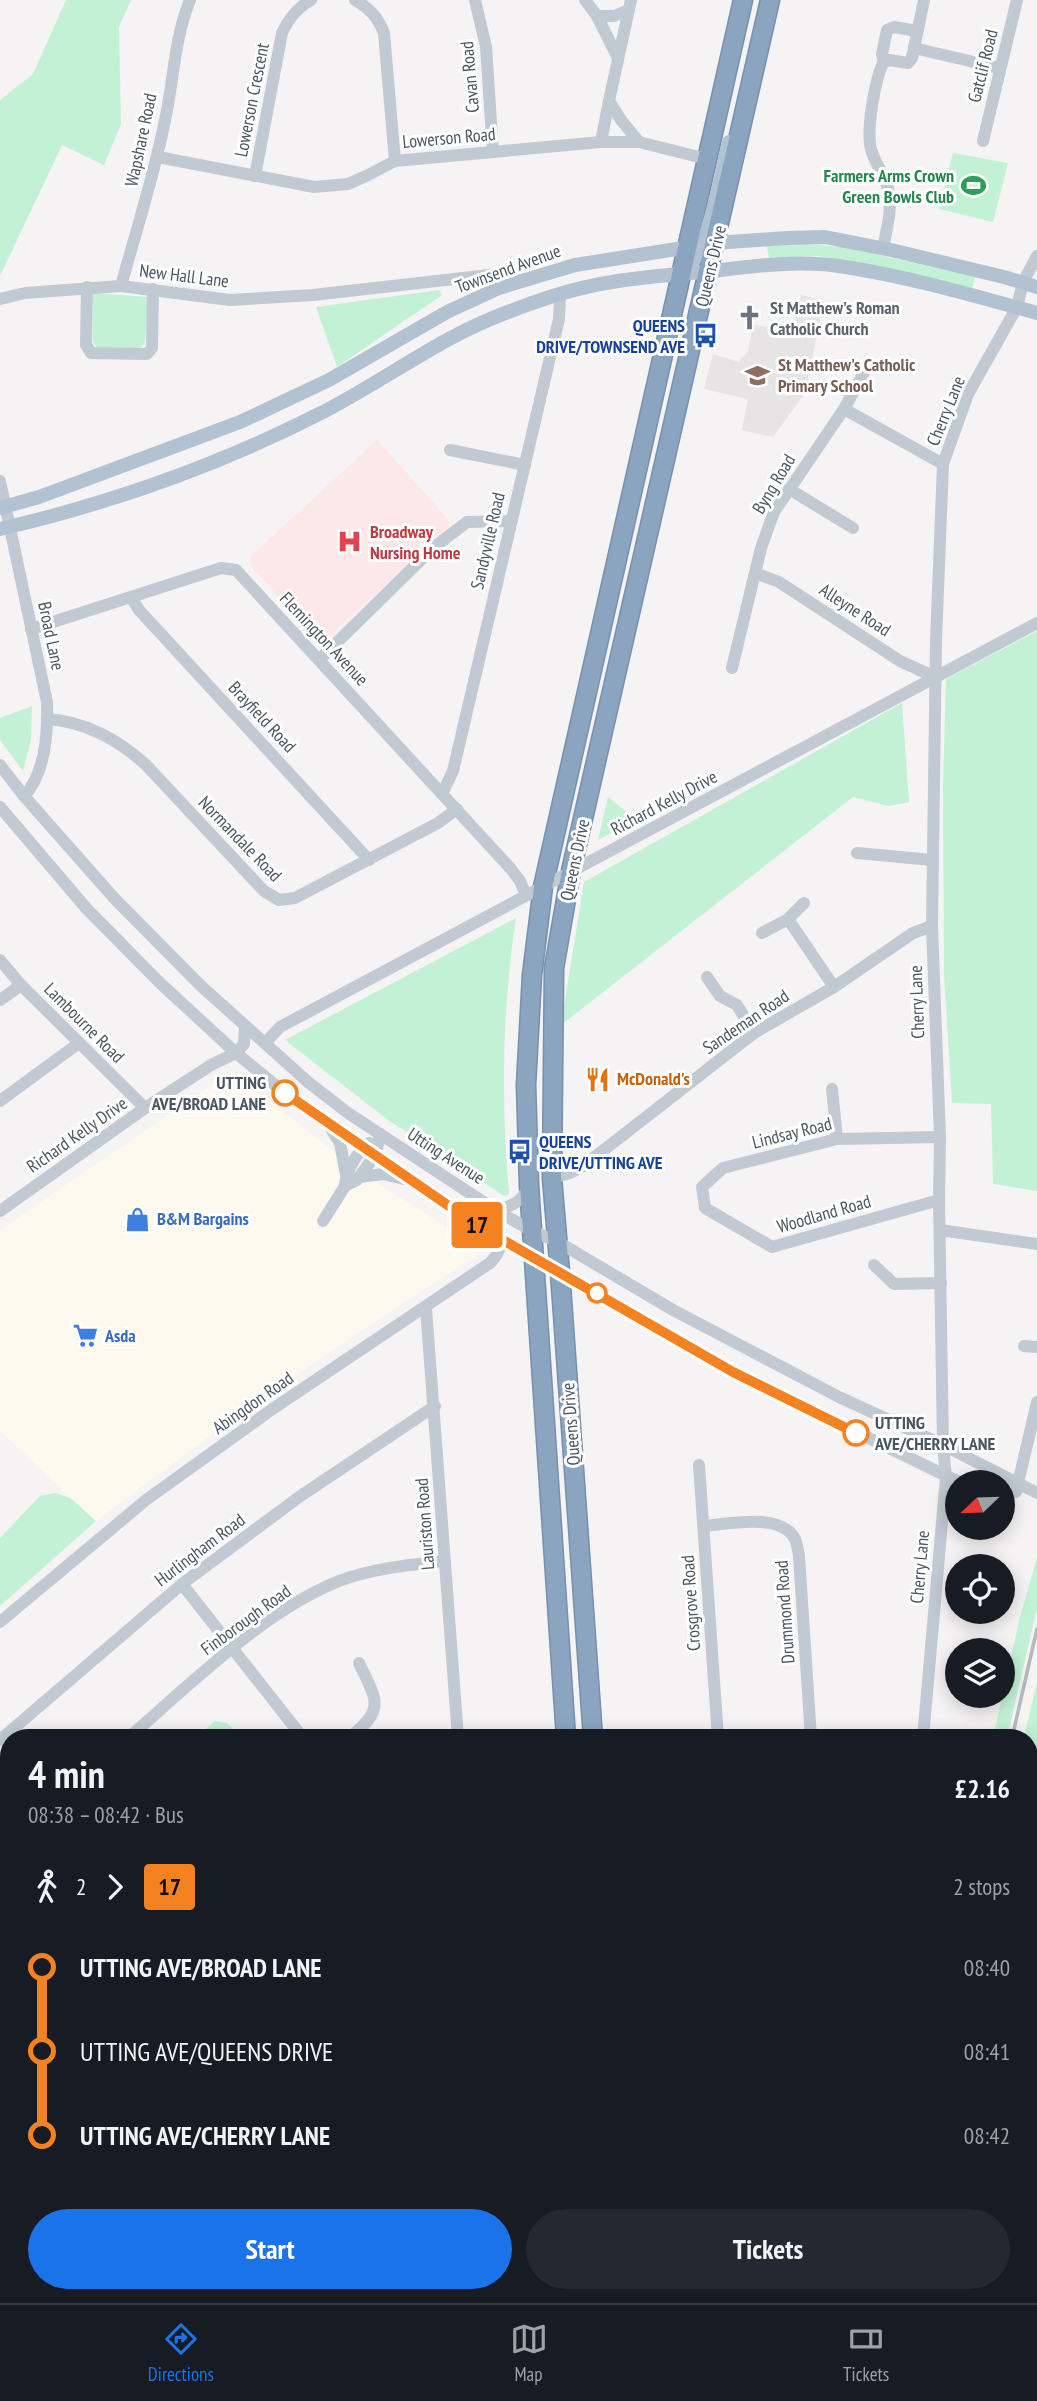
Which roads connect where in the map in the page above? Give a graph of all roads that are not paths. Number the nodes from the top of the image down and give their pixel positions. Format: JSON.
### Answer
{"nodes":[{"id":1,"x":190,"y":0,"type":"edge"},
{"id":2,"x":311,"y":0,"type":"edge"},
{"id":3,"x":355,"y":0,"type":"edge"},
{"id":4,"x":475,"y":0,"type":"edge"},
{"id":5,"x":585,"y":0,"type":"edge"},
{"id":6,"x":743,"y":0,"type":"edge"},
{"id":7,"x":770,"y":0,"type":"edge"},
{"id":8,"x":924,"y":0,"type":"edge"},
{"id":9,"x":1017,"y":0,"type":"edge"},
{"id":10,"x":630,"y":5,"type":"edge"},
{"id":11,"x":597,"y":16,"type":"junction"},
{"id":12,"x":917,"y":32,"type":"junction"},
{"id":13,"x":914,"y":48,"type":"junction"},
{"id":14,"x":618,"y":58,"type":"junction"},
{"id":15,"x":884,"y":62,"type":"junction"},
{"id":16,"x":999,"y":68,"type":"junction"},
{"id":17,"x":609,"y":101,"type":"junction"},
{"id":18,"x":983,"y":141,"type":"dead end"},
{"id":19,"x":601,"y":142,"type":"junction"},
{"id":20,"x":639,"y":142,"type":"junction"},
{"id":21,"x":494,"y":152,"type":"junction"},
{"id":22,"x":158,"y":157,"type":"junction"},
{"id":23,"x":707,"y":159,"type":"junction"},
{"id":24,"x":394,"y":161,"type":"junction"},
{"id":25,"x":256,"y":176,"type":"junction"},
{"id":26,"x":702,"y":245,"type":"junction"},
{"id":27,"x":883,"y":249,"type":"junction"},
{"id":28,"x":1037,"y":256,"type":"edge"},
{"id":29,"x":710,"y":271,"type":"junction"},
{"id":30,"x":682,"y":273,"type":"junction"},
{"id":31,"x":525,"y":280,"type":"junction"},
{"id":32,"x":1030,"y":284,"type":"edge"},
{"id":33,"x":121,"y":286,"type":"junction"},
{"id":34,"x":87,"y":287,"type":"junction"},
{"id":35,"x":153,"y":289,"type":"junction"},
{"id":36,"x":560,"y":294,"type":"junction"},
{"id":37,"x":0,"y":299,"type":"edge"},
{"id":38,"x":1017,"y":307,"type":"junction"},
{"id":39,"x":1037,"y":313,"type":"edge"},
{"id":40,"x":865,"y":371,"type":"dead end"},
{"id":41,"x":844,"y":408,"type":"junction"},
{"id":42,"x":450,"y":450,"type":"dead end"},
{"id":43,"x":943,"y":464,"type":"junction"},
{"id":44,"x":525,"y":465,"type":"junction"},
{"id":45,"x":0,"y":481,"type":"edge"},
{"id":46,"x":789,"y":489,"type":"junction"},
{"id":47,"x":3,"y":507,"type":"edge"},
{"id":48,"x":510,"y":521,"type":"junction"},
{"id":49,"x":5,"y":528,"type":"edge"},
{"id":50,"x":853,"y":528,"type":"dead end"},
{"id":51,"x":755,"y":573,"type":"junction"},
{"id":52,"x":131,"y":597,"type":"junction"},
{"id":53,"x":1037,"y":623,"type":"edge"},
{"id":54,"x":31,"y":629,"type":"junction"},
{"id":55,"x":319,"y":660,"type":"junction"},
{"id":56,"x":732,"y":668,"type":"dead end"},
{"id":57,"x":935,"y":677,"type":"junction"},
{"id":58,"x":47,"y":719,"type":"junction"},
{"id":59,"x":0,"y":765,"type":"edge"},
{"id":60,"x":442,"y":794,"type":"junction"},
{"id":61,"x":24,"y":796,"type":"junction"},
{"id":62,"x":0,"y":807,"type":"edge"},
{"id":63,"x":457,"y":809,"type":"junction"},
{"id":64,"x":857,"y":853,"type":"dead end"},
{"id":65,"x":369,"y":860,"type":"junction"},
{"id":66,"x":932,"y":860,"type":"junction"},
{"id":67,"x":571,"y":871,"type":"junction"},
{"id":68,"x":543,"y":887,"type":"junction"},
{"id":69,"x":526,"y":895,"type":"junction"},
{"id":70,"x":804,"y":903,"type":"dead end"},
{"id":71,"x":788,"y":919,"type":"junction"},
{"id":72,"x":932,"y":926,"type":"junction"},
{"id":73,"x":762,"y":933,"type":"dead end"},
{"id":74,"x":0,"y":960,"type":"edge"},
{"id":75,"x":707,"y":977,"type":"dead end"},
{"id":76,"x":21,"y":985,"type":"junction"},
{"id":77,"x":834,"y":987,"type":"junction"},
{"id":78,"x":0,"y":1000,"type":"edge"},
{"id":79,"x":245,"y":1026,"type":"junction"},
{"id":80,"x":754,"y":1033,"type":"junction"},
{"id":81,"x":224,"y":1042,"type":"junction"},
{"id":82,"x":265,"y":1043,"type":"junction"},
{"id":83,"x":79,"y":1044,"type":"junction"},
{"id":84,"x":236,"y":1053,"type":"junction"},
{"id":85,"x":211,"y":1065,"type":"junction"},
{"id":86,"x":832,"y":1089,"type":"dead end"},
{"id":87,"x":0,"y":1101,"type":"edge"},
{"id":88,"x":145,"y":1108,"type":"junction"},
{"id":89,"x":327,"y":1123,"type":"junction"},
{"id":90,"x":380,"y":1134,"type":"junction"},
{"id":91,"x":940,"y":1138,"type":"junction"},
{"id":92,"x":838,"y":1139,"type":"junction"},
{"id":93,"x":364,"y":1147,"type":"junction"},
{"id":94,"x":376,"y":1154,"type":"junction"},
{"id":95,"x":360,"y":1177,"type":"junction"},
{"id":96,"x":552,"y":1178,"type":"junction"},
{"id":97,"x":346,"y":1181,"type":"junction"},
{"id":98,"x":412,"y":1181,"type":"junction"},
{"id":99,"x":529,"y":1185,"type":"junction"},
{"id":100,"x":702,"y":1187,"type":"joint"},
{"id":101,"x":939,"y":1200,"type":"junction"},
{"id":102,"x":494,"y":1209,"type":"junction"},
{"id":103,"x":0,"y":1211,"type":"edge"},
{"id":104,"x":323,"y":1222,"type":"dead end"},
{"id":105,"x":940,"y":1230,"type":"junction"},
{"id":106,"x":533,"y":1231,"type":"junction"},
{"id":107,"x":502,"y":1239,"type":"junction"},
{"id":108,"x":558,"y":1242,"type":"junction"},
{"id":109,"x":1037,"y":1244,"type":"edge"},
{"id":110,"x":535,"y":1258,"type":"junction"},
{"id":111,"x":874,"y":1265,"type":"dead end"},
{"id":112,"x":560,"y":1272,"type":"junction"},
{"id":113,"x":941,"y":1283,"type":"junction"},
{"id":114,"x":426,"y":1308,"type":"junction"},
{"id":115,"x":1037,"y":1402,"type":"edge"},
{"id":116,"x":435,"y":1406,"type":"junction"},
{"id":117,"x":943,"y":1445,"type":"junction"},
{"id":118,"x":699,"y":1465,"type":"dead end"},
{"id":119,"x":945,"y":1470,"type":"edge"},
{"id":120,"x":945,"y":1477,"type":"edge"},
{"id":121,"x":1018,"y":1487,"type":"junction"},
{"id":122,"x":945,"y":1488,"type":"edge"},
{"id":123,"x":1015,"y":1488,"type":"edge"},
{"id":124,"x":1037,"y":1494,"type":"edge"},
{"id":125,"x":704,"y":1526,"type":"junction"},
{"id":126,"x":445,"y":1561,"type":"junction"},
{"id":127,"x":182,"y":1584,"type":"junction"},
{"id":128,"x":0,"y":1622,"type":"edge"},
{"id":129,"x":233,"y":1648,"type":"junction"},
{"id":130,"x":359,"y":1663,"type":"dead end"},
{"id":131,"x":13,"y":1729,"type":"edge"},
{"id":132,"x":138,"y":1729,"type":"edge"},
{"id":133,"x":296,"y":1729,"type":"edge"},
{"id":134,"x":360,"y":1729,"type":"edge"},
{"id":135,"x":457,"y":1729,"type":"edge"},
{"id":136,"x":565,"y":1729,"type":"edge"},
{"id":137,"x":592,"y":1729,"type":"edge"},
{"id":138,"x":717,"y":1729,"type":"edge"},
{"id":139,"x":810,"y":1729,"type":"edge"},
{"id":140,"x":924,"y":1729,"type":"edge"}],
"edges":[{"from":1,"to":22,"type":"street","name":"Wapshare Road"},
{"from":2,"to":25,"type":"street","name":"Lowerson Crescent"},
{"from":3,"to":24,"type":"street"},
{"from":4,"to":21,"type":"street","name":"Cavan Road"},
{"from":5,"to":11,"type":"street"},
{"from":6,"to":23,"type":"highway","name":"Queens Drive"},
{"from":7,"to":26,"type":"highway","name":"Queens Drive"},
{"from":8,"to":12,"type":"street"},
{"from":9,"to":16,"type":"street","name":"Gatclif Road"},
{"from":10,"to":11,"type":"street"},
{"from":10,"to":14,"type":"street"},
{"from":11,"to":14,"type":"street"},
{"from":12,"to":13,"type":"street"},
{"from":12,"to":15,"type":"street"},
{"from":13,"to":15,"type":"street"},
{"from":13,"to":16,"type":"street"},
{"from":14,"to":17,"type":"street"},
{"from":15,"to":27,"type":"street"},
{"from":16,"to":18,"type":"street","name":"Gatclif Road"},
{"from":17,"to":19,"type":"street"},
{"from":17,"to":20,"type":"street"},
{"from":19,"to":20,"type":"street","name":"Lowerson Road"},
{"from":19,"to":21,"type":"street","name":"Lowerson Road"},
{"from":20,"to":23,"type":"street","name":"Lowerson Road"},
{"from":21,"to":24,"type":"street","name":"Lowerson Road"},
{"from":22,"to":25,"type":"street","name":"Lowerson Road"},
{"from":22,"to":33,"type":"street","name":"Wapshare Road"},
{"from":23,"to":26,"type":"highway","name":"Queens Drive"},
{"from":24,"to":25,"type":"street","name":"Lowerson Road"},
{"from":26,"to":27,"type":"main road","name":"Townsend Avenue"},
{"from":26,"to":29,"type":"highway","name":"Queens Drive"},
{"from":26,"to":30,"type":"highway","name":"Queens Drive"},
{"from":26,"to":31,"type":"main road","name":"Townsend Avenue"},
{"from":27,"to":32,"type":"main road","name":"Townsend Avenue"},
{"from":28,"to":32,"type":"street","name":"Cherry Lane"},
{"from":29,"to":30,"type":"main road"},
{"from":29,"to":38,"type":"main road"},
{"from":29,"to":67,"type":"highway","name":"Queens Drive"},
{"from":30,"to":36,"type":"main road"},
{"from":30,"to":68,"type":"highway","name":"Queens Drive"},
{"from":31,"to":35,"type":"street","name":"New Hall Lane"},
{"from":31,"to":47,"type":"main road","name":"Townsend Avenue"},
{"from":32,"to":38,"type":"street","name":"Cherry Lane"},
{"from":33,"to":34,"type":"street","name":"New Hall Lane"},
{"from":33,"to":35,"type":"street","name":"New Hall Lane"},
{"from":34,"to":35,"type":"street"},
{"from":34,"to":37,"type":"street","name":"New Hall Lane"},
{"from":36,"to":44,"type":"street","name":"Sandyville Road"},
{"from":36,"to":49,"type":"main road"},
{"from":38,"to":39,"type":"main road"},
{"from":38,"to":43,"type":"street","name":"Cherry Lane"},
{"from":40,"to":41,"type":"street","name":"Byng Road"},
{"from":41,"to":43,"type":"street"},
{"from":41,"to":46,"type":"street","name":"Byng Road"},
{"from":42,"to":44,"type":"street"},
{"from":43,"to":57,"type":"street","name":"Cherry Lane"},
{"from":44,"to":48,"type":"street","name":"Sandyville Road"},
{"from":45,"to":47,"type":"street","name":"Broad Lane"},
{"from":46,"to":50,"type":"street"},
{"from":46,"to":51,"type":"street","name":"Byng Road"},
{"from":47,"to":49,"type":"street","name":"Broad Lane"},
{"from":48,"to":55,"type":"street"},
{"from":48,"to":60,"type":"street","name":"Sandyville Road"},
{"from":49,"to":54,"type":"street","name":"Broad Lane"},
{"from":51,"to":56,"type":"street","name":"Byng Road"},
{"from":51,"to":57,"type":"street","name":"Alleyne Road"},
{"from":52,"to":54,"type":"street","name":"Flemington Avenue"},
{"from":52,"to":55,"type":"street","name":"Flemington Avenue"},
{"from":52,"to":65,"type":"street","name":"Brayfield Road"},
{"from":53,"to":57,"type":"street","name":"Richard Kelly Drive"},
{"from":54,"to":58,"type":"street","name":"Broad Lane"},
{"from":55,"to":60,"type":"street","name":"Flemington Avenue"},
{"from":57,"to":66,"type":"street","name":"Cherry Lane"},
{"from":57,"to":67,"type":"street","name":"Richard Kelly Drive"},
{"from":58,"to":61,"type":"street","name":"Broad Lane"},
{"from":58,"to":65,"type":"street","name":"Normandale Road"},
{"from":59,"to":61,"type":"street","name":"Utting Avenue"},
{"from":60,"to":63,"type":"street","name":"Flemington Avenue"},
{"from":61,"to":79,"type":"street","name":"Utting Avenue"},
{"from":62,"to":81,"type":"street","name":"Utting Avenue"},
{"from":63,"to":65,"type":"street","name":"Normandale Road"},
{"from":63,"to":69,"type":"street","name":"Flemington Avenue"},
{"from":64,"to":66,"type":"street"},
{"from":66,"to":72,"type":"street","name":"Cherry Lane"},
{"from":67,"to":68,"type":"street","name":"Richard Kelly Drive"},
{"from":67,"to":96,"type":"highway","name":"Queens Drive"},
{"from":68,"to":69,"type":"street","name":"Richard Kelly Drive"},
{"from":68,"to":99,"type":"highway","name":"Queens Drive"},
{"from":69,"to":82,"type":"street","name":"Richard Kelly Drive"},
{"from":70,"to":71,"type":"street"},
{"from":71,"to":73,"type":"street"},
{"from":71,"to":77,"type":"street"},
{"from":72,"to":77,"type":"street","name":"Sandeman Road"},
{"from":72,"to":91,"type":"street","name":"Cherry Lane"},
{"from":74,"to":76,"type":"street","name":"Lambourne Road"},
{"from":75,"to":80,"type":"street"},
{"from":76,"to":78,"type":"street"},
{"from":76,"to":83,"type":"street","name":"Lambourne Road"},
{"from":77,"to":80,"type":"street","name":"Sandeman Road"},
{"from":79,"to":82,"type":"street","name":"Utting Avenue"},
{"from":79,"to":84,"type":"street"},
{"from":80,"to":96,"type":"street","name":"Sandeman Road"},
{"from":81,"to":84,"type":"street","name":"Utting Avenue"},
{"from":81,"to":85,"type":"street","name":"Richard Kelly Drive"},
{"from":82,"to":90,"type":"street","name":"Utting Avenue"},
{"from":83,"to":87,"type":"street"},
{"from":83,"to":88,"type":"street","name":"Lambourne Road"},
{"from":84,"to":85,"type":"street","name":"Richard Kelly Drive"},
{"from":84,"to":89,"type":"street","name":"Utting Avenue"},
{"from":85,"to":88,"type":"street","name":"Richard Kelly Drive"},
{"from":86,"to":92,"type":"street"},
{"from":88,"to":103,"type":"street","name":"Richard Kelly Drive"},
{"from":89,"to":93,"type":"street","name":"Utting Avenue"},
{"from":89,"to":97,"type":"street"},
{"from":90,"to":93,"type":"street"},
{"from":90,"to":94,"type":"street"},
{"from":90,"to":102,"type":"street","name":"Utting Avenue"},
{"from":91,"to":92,"type":"street","name":"Lindsay Road"},
{"from":91,"to":101,"type":"street","name":"Cherry Lane"},
{"from":92,"to":100,"type":"street","name":"Lindsay Road"},
{"from":93,"to":94,"type":"street","name":"Utting Avenue"},
{"from":93,"to":97,"type":"street"},
{"from":94,"to":95,"type":"street"},
{"from":94,"to":98,"type":"street","name":"Utting Avenue"},
{"from":95,"to":97,"type":"street"},
{"from":95,"to":98,"type":"street"},
{"from":96,"to":108,"type":"highway","name":"Queens Drive"},
{"from":97,"to":104,"type":"street"},
{"from":98,"to":107,"type":"street","name":"Utting Avenue"},
{"from":99,"to":102,"type":"street"},
{"from":99,"to":106,"type":"highway","name":"Queens Drive"},
{"from":100,"to":101,"type":"street","name":"Woodland Road"},
{"from":101,"to":105,"type":"street","name":"Cherry Lane"},
{"from":102,"to":106,"type":"street","name":"Utting Avenue"},
{"from":102,"to":107,"type":"street"},
{"from":105,"to":109,"type":"street"},
{"from":105,"to":113,"type":"street","name":"Cherry Lane"},
{"from":106,"to":108,"type":"street","name":"Utting Avenue"},
{"from":106,"to":110,"type":"highway","name":"Queens Drive"},
{"from":107,"to":110,"type":"street","name":"Utting Avenue"},
{"from":107,"to":114,"type":"street","name":"Abingdon Road"},
{"from":108,"to":112,"type":"highway","name":"Queens Drive"},
{"from":108,"to":117,"type":"street","name":"Utting Avenue"},
{"from":110,"to":112,"type":"street","name":"Utting Avenue"},
{"from":110,"to":136,"type":"highway","name":"Queens Drive"},
{"from":111,"to":113,"type":"street"},
{"from":112,"to":120,"type":"street","name":"Utting Avenue"},
{"from":112,"to":137,"type":"highway","name":"Queens Drive"},
{"from":113,"to":117,"type":"street","name":"Cherry Lane"},
{"from":114,"to":116,"type":"street","name":"Lauriston Road"},
{"from":114,"to":128,"type":"street","name":"Abingdon Road"},
{"from":115,"to":121,"type":"street"},
{"from":116,"to":126,"type":"street","name":"Lauriston Road"},
{"from":116,"to":127,"type":"street","name":"Hurlingham Road"},
{"from":117,"to":119,"type":"street","name":"Cherry Lane"},
{"from":117,"to":121,"type":"street","name":"Utting Avenue"},
{"from":118,"to":125,"type":"street","name":"Crosgrove Road"},
{"from":121,"to":123,"type":"street","name":"Utting Avenue"},
{"from":121,"to":124,"type":"street","name":"Utting Avenue"},
{"from":122,"to":140,"type":"street","name":"Cherry Lane"},
{"from":125,"to":138,"type":"street","name":"Crosgrove Road"},
{"from":125,"to":139,"type":"street","name":"Drummond Road"},
{"from":126,"to":129,"type":"street","name":"Finborough Road"},
{"from":126,"to":135,"type":"street","name":"Lauriston Road"},
{"from":127,"to":129,"type":"street"},
{"from":127,"to":131,"type":"street","name":"Hurlingham Road"},
{"from":129,"to":132,"type":"street","name":"Finborough Road"},
{"from":129,"to":133,"type":"street"},
{"from":130,"to":134,"type":"street"}]}
